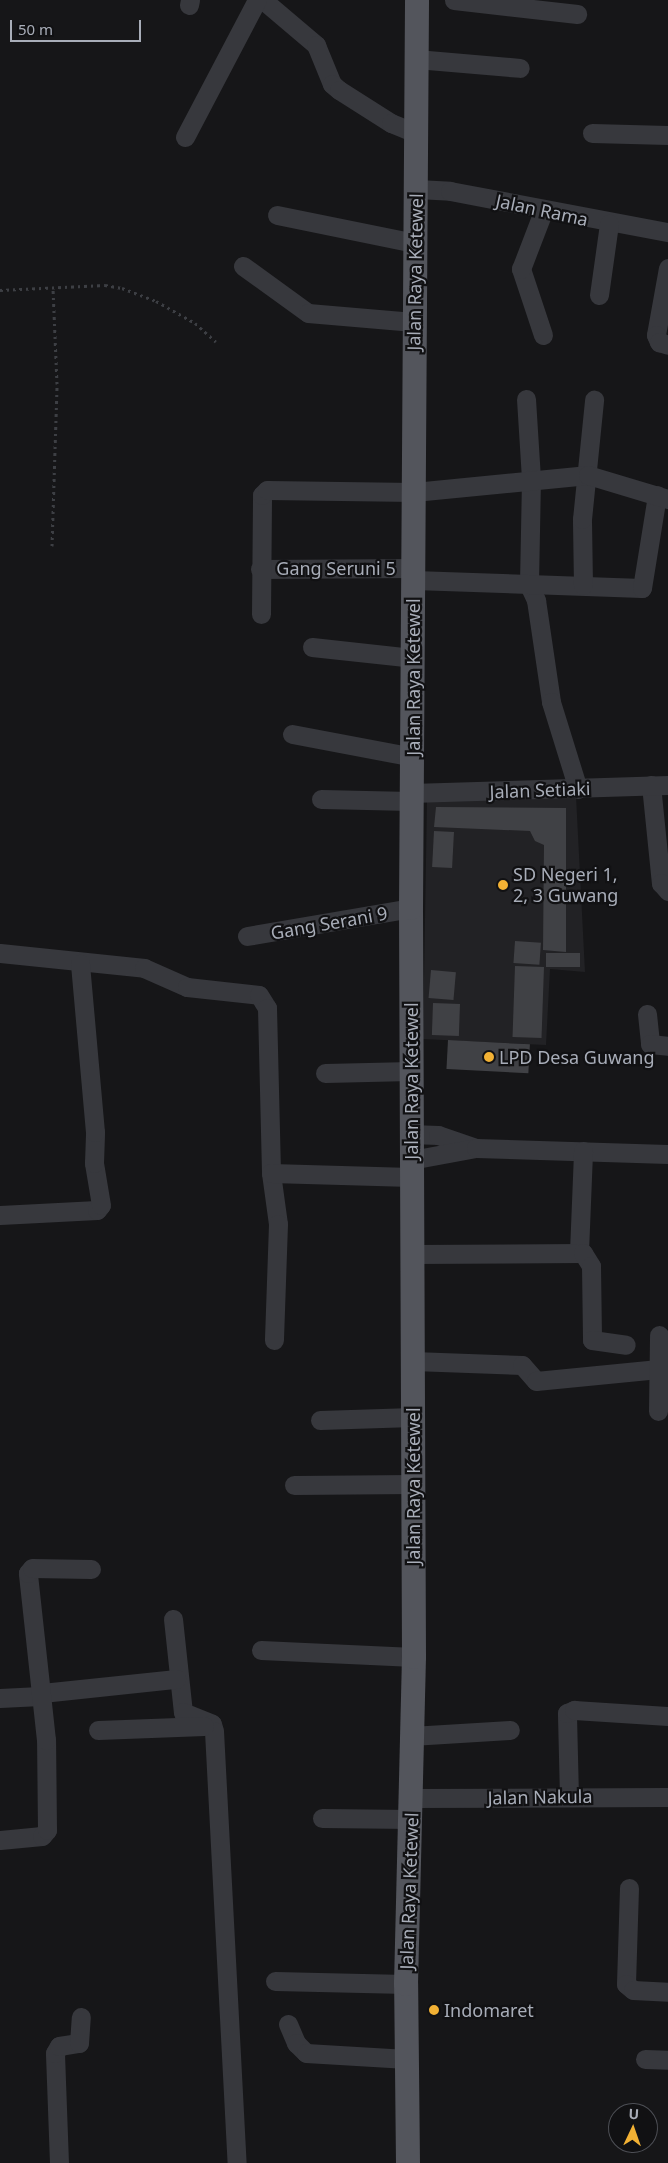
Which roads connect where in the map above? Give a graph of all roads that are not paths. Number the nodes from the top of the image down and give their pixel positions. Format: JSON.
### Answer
{"nodes":[{"id":1,"x":257,"y":0,"type":"edge"},
{"id":2,"x":263,"y":0,"type":"edge"},
{"id":3,"x":417,"y":0,"type":"edge"},
{"id":4,"x":454,"y":0,"type":"edge"},
{"id":5,"x":577,"y":14,"type":"dead end"},
{"id":6,"x":416,"y":59,"type":"junction"},
{"id":7,"x":520,"y":68,"type":"dead end"},
{"id":8,"x":416,"y":133,"type":"junction"},
{"id":9,"x":592,"y":133,"type":"dead end"},
{"id":10,"x":668,"y":135,"type":"edge"},
{"id":11,"x":185,"y":137,"type":"dead end"},
{"id":12,"x":417,"y":189,"type":"junction"},
{"id":13,"x":544,"y":209,"type":"junction"},
{"id":14,"x":276,"y":215,"type":"dead end"},
{"id":15,"x":609,"y":224,"type":"junction"},
{"id":16,"x":668,"y":232,"type":"edge"},
{"id":17,"x":415,"y":242,"type":"junction"},
{"id":18,"x":243,"y":266,"type":"dead end"},
{"id":19,"x":668,"y":268,"type":"edge"},
{"id":20,"x":598,"y":295,"type":"dead end"},
{"id":21,"x":414,"y":322,"type":"junction"},
{"id":22,"x":543,"y":335,"type":"dead end"},
{"id":23,"x":668,"y":345,"type":"edge"},
{"id":24,"x":526,"y":399,"type":"dead end"},
{"id":25,"x":594,"y":400,"type":"dead end"},
{"id":26,"x":588,"y":475,"type":"junction"},
{"id":27,"x":531,"y":479,"type":"junction"},
{"id":28,"x":414,"y":492,"type":"junction"},
{"id":29,"x":663,"y":497,"type":"edge"},
{"id":30,"x":260,"y":568,"type":"junction"},
{"id":31,"x":413,"y":574,"type":"junction"},
{"id":32,"x":529,"y":585,"type":"junction"},
{"id":33,"x":583,"y":586,"type":"junction"},
{"id":34,"x":261,"y":614,"type":"dead end"},
{"id":35,"x":312,"y":647,"type":"dead end"},
{"id":36,"x":414,"y":658,"type":"junction"},
{"id":37,"x":292,"y":734,"type":"dead end"},
{"id":38,"x":414,"y":756,"type":"junction"},
{"id":39,"x":660,"y":785,"type":"edge"},
{"id":40,"x":578,"y":789,"type":"junction"},
{"id":41,"x":411,"y":797,"type":"junction"},
{"id":42,"x":321,"y":799,"type":"dead end"},
{"id":43,"x":668,"y":891,"type":"edge"},
{"id":44,"x":410,"y":908,"type":"junction"},
{"id":45,"x":247,"y":936,"type":"dead end"},
{"id":46,"x":0,"y":953,"type":"edge"},
{"id":47,"x":80,"y":964,"type":"junction"},
{"id":48,"x":647,"y":1014,"type":"dead end"},
{"id":49,"x":668,"y":1046,"type":"edge"},
{"id":50,"x":411,"y":1071,"type":"junction"},
{"id":51,"x":325,"y":1073,"type":"dead end"},
{"id":52,"x":411,"y":1134,"type":"junction"},
{"id":53,"x":476,"y":1148,"type":"junction"},
{"id":54,"x":583,"y":1151,"type":"junction"},
{"id":55,"x":668,"y":1154,"type":"edge"},
{"id":56,"x":411,"y":1168,"type":"junction"},
{"id":57,"x":271,"y":1173,"type":"junction"},
{"id":58,"x":0,"y":1215,"type":"edge"},
{"id":59,"x":579,"y":1252,"type":"junction"},
{"id":60,"x":413,"y":1254,"type":"junction"},
{"id":61,"x":659,"y":1335,"type":"dead end"},
{"id":62,"x":274,"y":1340,"type":"dead end"},
{"id":63,"x":626,"y":1345,"type":"dead end"},
{"id":64,"x":413,"y":1361,"type":"junction"},
{"id":65,"x":658,"y":1369,"type":"junction"},
{"id":66,"x":658,"y":1411,"type":"dead end"},
{"id":67,"x":413,"y":1418,"type":"junction"},
{"id":68,"x":320,"y":1420,"type":"dead end"},
{"id":69,"x":413,"y":1484,"type":"junction"},
{"id":70,"x":294,"y":1485,"type":"dead end"},
{"id":71,"x":91,"y":1569,"type":"dead end"},
{"id":72,"x":172,"y":1619,"type":"dead end"},
{"id":73,"x":261,"y":1650,"type":"dead end"},
{"id":74,"x":414,"y":1657,"type":"junction"},
{"id":75,"x":176,"y":1679,"type":"junction"},
{"id":76,"x":41,"y":1695,"type":"junction"},
{"id":77,"x":0,"y":1698,"type":"edge"},
{"id":78,"x":668,"y":1716,"type":"edge"},
{"id":79,"x":213,"y":1725,"type":"junction"},
{"id":80,"x":98,"y":1730,"type":"dead end"},
{"id":81,"x":510,"y":1730,"type":"dead end"},
{"id":82,"x":412,"y":1736,"type":"junction"},
{"id":83,"x":569,"y":1797,"type":"junction"},
{"id":84,"x":668,"y":1797,"type":"edge"},
{"id":85,"x":411,"y":1808,"type":"junction"},
{"id":86,"x":322,"y":1818,"type":"dead end"},
{"id":87,"x":0,"y":1840,"type":"edge"},
{"id":88,"x":629,"y":1888,"type":"dead end"},
{"id":89,"x":275,"y":1981,"type":"dead end"},
{"id":90,"x":406,"y":1984,"type":"junction"},
{"id":91,"x":668,"y":1992,"type":"edge"},
{"id":92,"x":81,"y":2017,"type":"dead end"},
{"id":93,"x":288,"y":2024,"type":"dead end"},
{"id":94,"x":407,"y":2059,"type":"junction"},
{"id":95,"x":644,"y":2060,"type":"dead end"},
{"id":96,"x":668,"y":2060,"type":"edge"},
{"id":97,"x":59,"y":2163,"type":"edge"},
{"id":98,"x":237,"y":2163,"type":"edge"},
{"id":99,"x":408,"y":2163,"type":"edge"}],
"edges":[{"from":1,"to":11,"type":"street"},
{"from":2,"to":8,"type":"street"},
{"from":3,"to":6,"type":"main road","name":"Jalan Raya Ketewel"},
{"from":4,"to":5,"type":"street"},
{"from":6,"to":7,"type":"street"},
{"from":6,"to":8,"type":"main road","name":"Jalan Raya Ketewel"},
{"from":8,"to":12,"type":"main road","name":"Jalan Raya Ketewel"},
{"from":9,"to":10,"type":"street"},
{"from":12,"to":13,"type":"street","name":"Jalan Rama"},
{"from":12,"to":17,"type":"main road","name":"Jalan Raya Ketewel"},
{"from":13,"to":15,"type":"street","name":"Jalan Rama"},
{"from":13,"to":22,"type":"street"},
{"from":14,"to":17,"type":"street"},
{"from":15,"to":16,"type":"street","name":"Jalan Rama"},
{"from":15,"to":20,"type":"street"},
{"from":17,"to":21,"type":"main road","name":"Jalan Raya Ketewel"},
{"from":18,"to":21,"type":"street"},
{"from":19,"to":23,"type":"street"},
{"from":21,"to":28,"type":"main road","name":"Jalan Raya Ketewel"},
{"from":24,"to":27,"type":"street"},
{"from":25,"to":26,"type":"street"},
{"from":26,"to":27,"type":"street"},
{"from":26,"to":29,"type":"street"},
{"from":26,"to":33,"type":"street"},
{"from":27,"to":28,"type":"street"},
{"from":27,"to":32,"type":"street"},
{"from":28,"to":30,"type":"street"},
{"from":28,"to":31,"type":"main road","name":"Jalan Raya Ketewel"},
{"from":29,"to":33,"type":"street","name":"Gang Seruni 5"},
{"from":30,"to":31,"type":"street","name":"Gang Seruni 5"},
{"from":30,"to":34,"type":"street"},
{"from":31,"to":32,"type":"street","name":"Gang Seruni 5"},
{"from":31,"to":36,"type":"main road","name":"Jalan Raya Ketewel"},
{"from":32,"to":33,"type":"street","name":"Gang Seruni 5"},
{"from":32,"to":40,"type":"street"},
{"from":35,"to":36,"type":"street"},
{"from":36,"to":38,"type":"main road","name":"Jalan Raya Ketewel"},
{"from":37,"to":38,"type":"street"},
{"from":38,"to":41,"type":"main road","name":"Jalan Raya Ketewel"},
{"from":39,"to":40,"type":"street","name":"Jalan Setiaki"},
{"from":39,"to":43,"type":"street"},
{"from":40,"to":41,"type":"street","name":"Jalan Setiaki"},
{"from":41,"to":42,"type":"street","name":"Jalan Setiaki"},
{"from":41,"to":44,"type":"main road","name":"Jalan Raya Ketewel"},
{"from":44,"to":45,"type":"street","name":"Gang Serani 9"},
{"from":44,"to":50,"type":"main road","name":"Jalan Raya Ketewel"},
{"from":46,"to":47,"type":"street"},
{"from":47,"to":57,"type":"street"},
{"from":47,"to":58,"type":"street"},
{"from":48,"to":49,"type":"street"},
{"from":50,"to":51,"type":"street"},
{"from":50,"to":52,"type":"main road","name":"Jalan Raya Ketewel"},
{"from":52,"to":53,"type":"street"},
{"from":52,"to":56,"type":"main road","name":"Jalan Raya Ketewel"},
{"from":53,"to":54,"type":"street"},
{"from":53,"to":56,"type":"street"},
{"from":54,"to":55,"type":"street"},
{"from":54,"to":59,"type":"street"},
{"from":56,"to":57,"type":"street"},
{"from":56,"to":60,"type":"main road","name":"Jalan Raya Ketewel"},
{"from":57,"to":62,"type":"street"},
{"from":59,"to":60,"type":"street"},
{"from":59,"to":63,"type":"street"},
{"from":60,"to":64,"type":"main road","name":"Jalan Raya Ketewel"},
{"from":61,"to":65,"type":"street"},
{"from":64,"to":65,"type":"street"},
{"from":64,"to":67,"type":"main road","name":"Jalan Raya Ketewel"},
{"from":65,"to":66,"type":"street"},
{"from":67,"to":68,"type":"street"},
{"from":67,"to":69,"type":"main road","name":"Jalan Raya Ketewel"},
{"from":69,"to":70,"type":"street"},
{"from":69,"to":74,"type":"main road","name":"Jalan Raya Ketewel"},
{"from":71,"to":76,"type":"street"},
{"from":72,"to":75,"type":"street"},
{"from":73,"to":74,"type":"street"},
{"from":74,"to":82,"type":"main road","name":"Jalan Raya Ketewel"},
{"from":75,"to":76,"type":"street"},
{"from":75,"to":79,"type":"street"},
{"from":76,"to":77,"type":"street"},
{"from":76,"to":87,"type":"street"},
{"from":78,"to":83,"type":"street"},
{"from":79,"to":80,"type":"street"},
{"from":79,"to":98,"type":"street"},
{"from":81,"to":82,"type":"street"},
{"from":82,"to":85,"type":"main road","name":"Jalan Raya Ketewel"},
{"from":83,"to":84,"type":"street","name":"Jalan Nakula"},
{"from":83,"to":85,"type":"street","name":"Jalan Nakula"},
{"from":85,"to":86,"type":"street","name":"Jalan Nakula"},
{"from":85,"to":90,"type":"main road","name":"Jalan Raya Ketewel"},
{"from":88,"to":91,"type":"street"},
{"from":89,"to":90,"type":"street"},
{"from":90,"to":94,"type":"main road","name":"Jalan Raya Ketewel"},
{"from":92,"to":97,"type":"street"},
{"from":93,"to":94,"type":"street"},
{"from":94,"to":99,"type":"main road","name":"Jalan Raya Ketewel"},
{"from":95,"to":96,"type":"street"}]}
